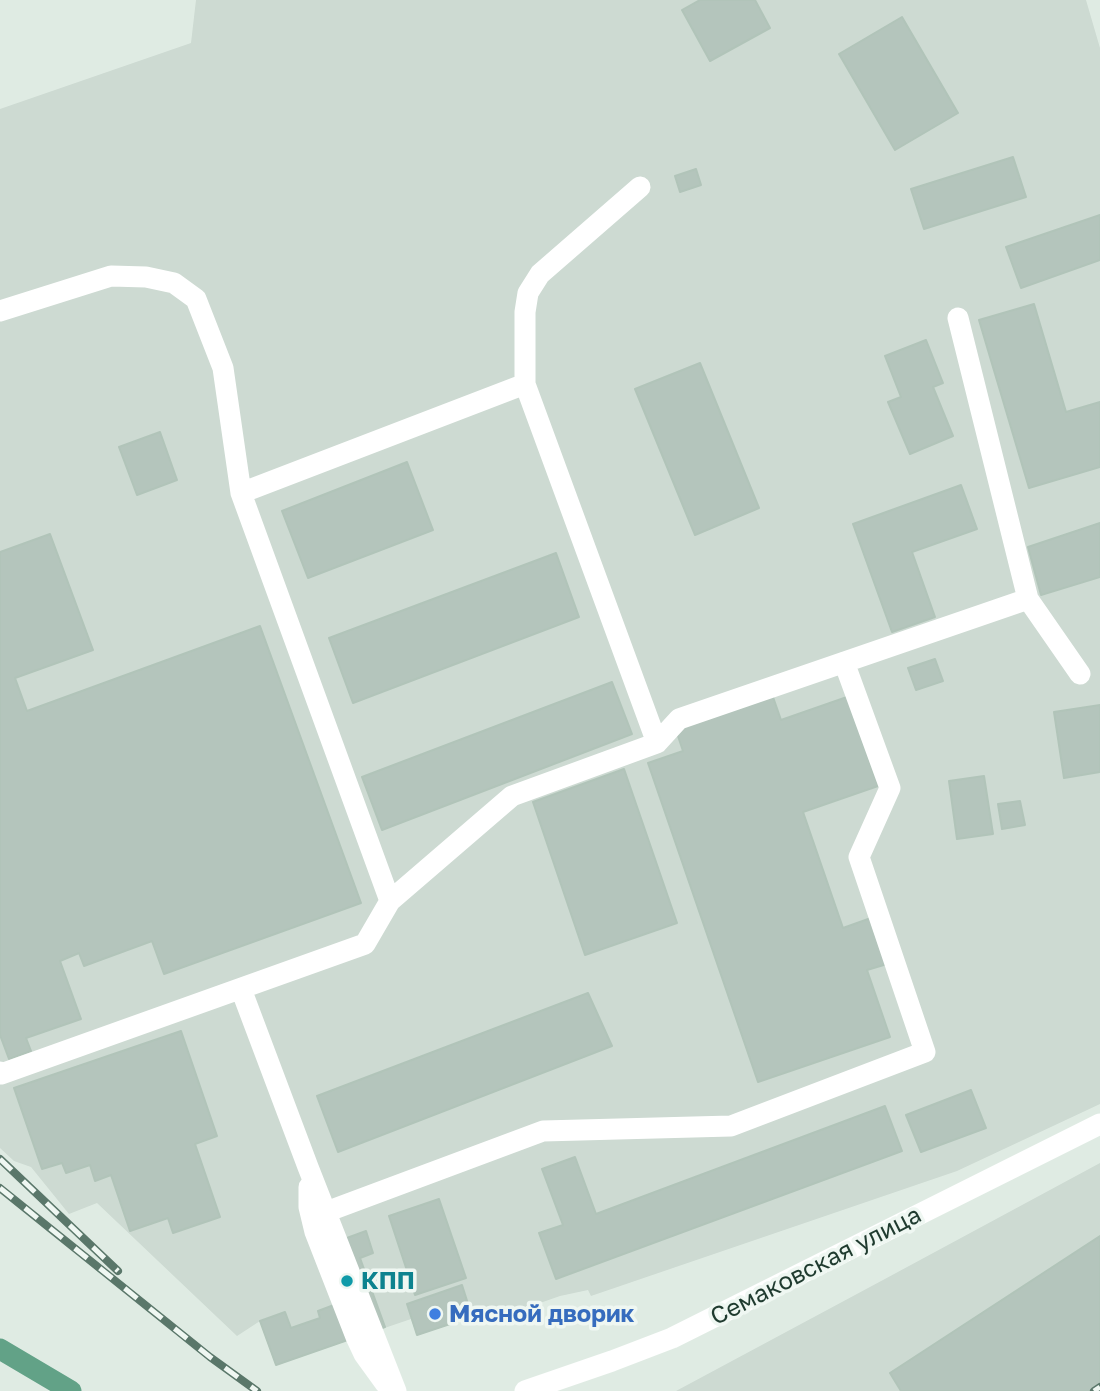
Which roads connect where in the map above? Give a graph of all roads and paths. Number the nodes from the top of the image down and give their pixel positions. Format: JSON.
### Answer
{"nodes":[{"id":1,"x":640,"y":187,"type":"dead end"},
{"id":2,"x":0,"y":311,"type":"edge"},
{"id":3,"x":958,"y":318,"type":"dead end"},
{"id":4,"x":526,"y":384,"type":"junction"},
{"id":5,"x":241,"y":492,"type":"junction"},
{"id":6,"x":1028,"y":598,"type":"junction"},
{"id":7,"x":844,"y":662,"type":"junction"},
{"id":8,"x":1080,"y":674,"type":"dead end"},
{"id":9,"x":657,"y":743,"type":"junction"},
{"id":10,"x":390,"y":901,"type":"junction"},
{"id":11,"x":241,"y":989,"type":"junction"},
{"id":12,"x":0,"y":1072,"type":"edge"},
{"id":13,"x":1100,"y":1124,"type":"edge"},
{"id":14,"x":308,"y":1167,"type":"junction"},
{"id":15,"x":326,"y":1212,"type":"junction"},
{"id":16,"x":0,"y":1349,"type":"edge"},
{"id":17,"x":0,"y":1366,"type":"edge"},
{"id":18,"x":32,"y":1368,"type":"junction"},
{"id":19,"x":71,"y":1391,"type":"edge"},
{"id":20,"x":393,"y":1391,"type":"edge"},
{"id":21,"x":525,"y":1391,"type":"edge"}],
"edges":[{"from":1,"to":4,"type":"street"},
{"from":2,"to":5,"type":"street"},
{"from":3,"to":6,"type":"street"},
{"from":4,"to":5,"type":"street"},
{"from":4,"to":9,"type":"street"},
{"from":5,"to":10,"type":"street"},
{"from":6,"to":7,"type":"street"},
{"from":6,"to":8,"type":"street"},
{"from":7,"to":9,"type":"street"},
{"from":7,"to":15,"type":"street"},
{"from":9,"to":10,"type":"street"},
{"from":10,"to":11,"type":"street"},
{"from":11,"to":12,"type":"street"},
{"from":11,"to":14,"type":"street"},
{"from":13,"to":21,"type":"street","name":"Семаковская улица"},
{"from":14,"to":15,"type":"street"},
{"from":14,"to":20,"type":"street"},
{"from":15,"to":20,"type":"street"},
{"from":16,"to":18,"type":"main road"},
{"from":17,"to":18,"type":"main road"},
{"from":18,"to":19,"type":"main road"}]}
